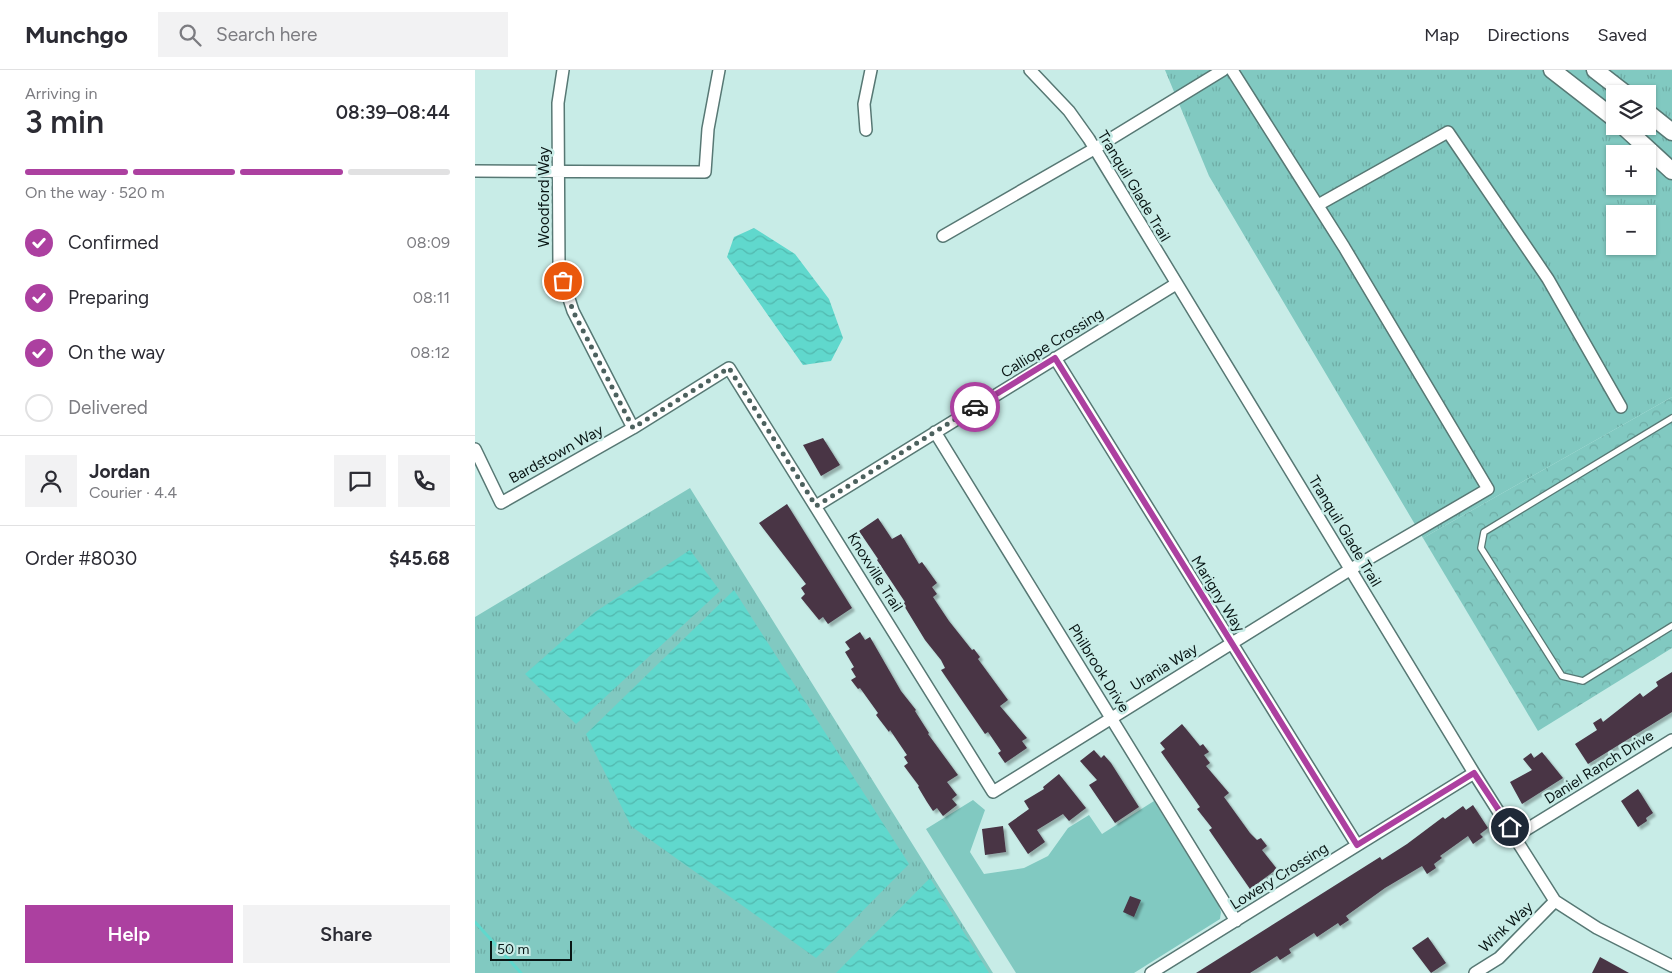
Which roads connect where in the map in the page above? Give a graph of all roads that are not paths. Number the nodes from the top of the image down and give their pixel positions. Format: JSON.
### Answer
{"nodes":[{"id":1,"x":563,"y":70,"type":"edge"},
{"id":2,"x":719,"y":70,"type":"edge"},
{"id":3,"x":871,"y":70,"type":"edge"},
{"id":4,"x":1030,"y":70,"type":"edge"},
{"id":5,"x":1223,"y":70,"type":"edge"},
{"id":6,"x":1232,"y":70,"type":"edge"},
{"id":7,"x":1552,"y":70,"type":"edge"},
{"id":8,"x":1595,"y":70,"type":"edge"},
{"id":9,"x":1614,"y":85,"type":"edge"},
{"id":10,"x":1606,"y":113,"type":"edge"},
{"id":11,"x":1656,"y":119,"type":"edge"},
{"id":12,"x":866,"y":130,"type":"dead end"},
{"id":13,"x":1672,"y":132,"type":"edge"},
{"id":14,"x":1633,"y":135,"type":"edge"},
{"id":15,"x":1094,"y":149,"type":"junction"},
{"id":16,"x":475,"y":170,"type":"edge"},
{"id":17,"x":559,"y":170,"type":"junction"},
{"id":18,"x":1672,"y":171,"type":"edge"},
{"id":19,"x":1318,"y":205,"type":"junction"},
{"id":20,"x":943,"y":236,"type":"dead end"},
{"id":21,"x":1175,"y":284,"type":"junction"},
{"id":22,"x":1055,"y":358,"type":"junction"},
{"id":23,"x":729,"y":368,"type":"joint"},
{"id":24,"x":1621,"y":407,"type":"dead end"},
{"id":25,"x":1672,"y":418,"type":"edge"},
{"id":26,"x":633,"y":428,"type":"junction"},
{"id":27,"x":935,"y":432,"type":"junction"},
{"id":28,"x":475,"y":449,"type":"edge"},
{"id":29,"x":816,"y":506,"type":"junction"},
{"id":30,"x":1351,"y":569,"type":"junction"},
{"id":31,"x":1672,"y":626,"type":"edge"},
{"id":32,"x":1231,"y":643,"type":"junction"},
{"id":33,"x":1112,"y":717,"type":"junction"},
{"id":34,"x":1672,"y":740,"type":"edge"},
{"id":35,"x":1474,"y":773,"type":"junction"},
{"id":36,"x":993,"y":792,"type":"joint"},
{"id":37,"x":1516,"y":836,"type":"junction"},
{"id":38,"x":1357,"y":845,"type":"junction"},
{"id":39,"x":1555,"y":901,"type":"junction"},
{"id":40,"x":1236,"y":920,"type":"junction"},
{"id":41,"x":1672,"y":966,"type":"edge"},
{"id":42,"x":1151,"y":973,"type":"edge"},
{"id":43,"x":1475,"y":973,"type":"edge"}],
"edges":[{"from":1,"to":17,"type":"street","name":"Woodford Way"},
{"from":2,"to":17,"type":"street"},
{"from":3,"to":12,"type":"street"},
{"from":4,"to":15,"type":"street","name":"Tranquil Glade Trail"},
{"from":5,"to":15,"type":"street"},
{"from":6,"to":19,"type":"street"},
{"from":7,"to":10,"type":"main road"},
{"from":8,"to":9,"type":"main road"},
{"from":11,"to":13,"type":"main road"},
{"from":14,"to":18,"type":"main road"},
{"from":15,"to":20,"type":"street"},
{"from":15,"to":21,"type":"street","name":"Tranquil Glade Trail"},
{"from":16,"to":17,"type":"street"},
{"from":17,"to":26,"type":"street","name":"Woodford Way"},
{"from":19,"to":24,"type":"street"},
{"from":19,"to":30,"type":"street","name":"Urania Way"},
{"from":21,"to":22,"type":"street","name":"Calliope Crossing"},
{"from":21,"to":30,"type":"street","name":"Tranquil Glade Trail"},
{"from":22,"to":27,"type":"street","name":"Calliope Crossing"},
{"from":22,"to":32,"type":"street","name":"Marigny Way"},
{"from":23,"to":26,"type":"street","name":"Bardstown Way"},
{"from":23,"to":29,"type":"street","name":"Knoxville Trail"},
{"from":25,"to":31,"type":"lane"},
{"from":26,"to":28,"type":"street","name":"Bardstown Way"},
{"from":27,"to":29,"type":"street","name":"Calliope Crossing"},
{"from":27,"to":33,"type":"street","name":"Philbrook Drive"},
{"from":29,"to":36,"type":"street","name":"Knoxville Trail"},
{"from":30,"to":32,"type":"street","name":"Urania Way"},
{"from":30,"to":35,"type":"street","name":"Tranquil Glade Trail"},
{"from":32,"to":33,"type":"street","name":"Urania Way"},
{"from":32,"to":38,"type":"street","name":"Marigny Way"},
{"from":33,"to":36,"type":"street","name":"Urania Way"},
{"from":33,"to":40,"type":"street","name":"Philbrook Drive"},
{"from":34,"to":37,"type":"street","name":"Daniel Ranch Drive"},
{"from":35,"to":37,"type":"street","name":"Tranquil Glade Trail"},
{"from":35,"to":38,"type":"street","name":"Lowery Crossing"},
{"from":37,"to":39,"type":"street","name":"Tranquil Glade Trail"},
{"from":38,"to":40,"type":"street","name":"Lowery Crossing"},
{"from":39,"to":41,"type":"street","name":"Tranquil Glade Trail"},
{"from":39,"to":43,"type":"street","name":"Wink Way"},
{"from":40,"to":42,"type":"street","name":"Lowery Crossing"}]}
